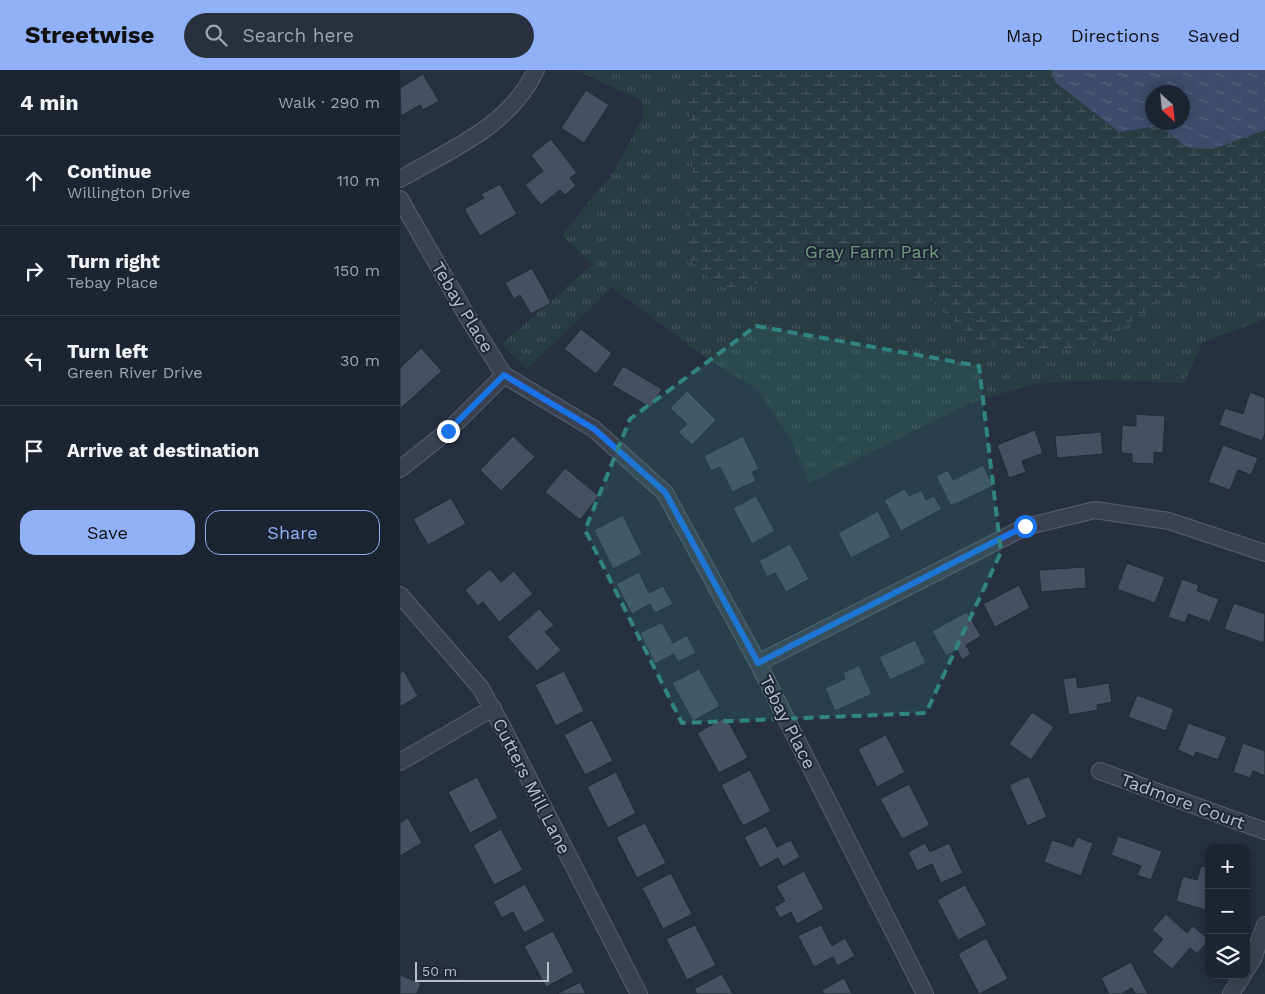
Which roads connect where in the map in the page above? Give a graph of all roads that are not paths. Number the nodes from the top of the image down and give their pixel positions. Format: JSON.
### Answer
{"nodes":[{"id":1,"x":536,"y":70,"type":"edge"},
{"id":2,"x":400,"y":179,"type":"edge"},
{"id":3,"x":400,"y":199,"type":"edge"},
{"id":4,"x":504,"y":375,"type":"junction"},
{"id":5,"x":400,"y":469,"type":"edge"},
{"id":6,"x":1265,"y":553,"type":"edge"},
{"id":7,"x":400,"y":595,"type":"edge"},
{"id":8,"x":758,"y":663,"type":"junction"},
{"id":9,"x":493,"y":708,"type":"junction"},
{"id":10,"x":400,"y":762,"type":"edge"},
{"id":11,"x":1100,"y":771,"type":"dead end"},
{"id":12,"x":1265,"y":831,"type":"edge"},
{"id":13,"x":1265,"y":925,"type":"edge"},
{"id":14,"x":1250,"y":964,"type":"edge"},
{"id":15,"x":1240,"y":979,"type":"edge"},
{"id":16,"x":639,"y":994,"type":"edge"},
{"id":17,"x":925,"y":994,"type":"edge"},
{"id":18,"x":1231,"y":994,"type":"edge"}],
"edges":[{"from":1,"to":2,"type":"street"},
{"from":3,"to":4,"type":"street","name":"Tebay Place"},
{"from":4,"to":5,"type":"street"},
{"from":4,"to":8,"type":"street","name":"Tebay Place"},
{"from":6,"to":8,"type":"street"},
{"from":7,"to":9,"type":"street","name":"Cutters Mill Lane"},
{"from":8,"to":17,"type":"street","name":"Tebay Place"},
{"from":9,"to":10,"type":"street"},
{"from":9,"to":16,"type":"street","name":"Cutters Mill Lane"},
{"from":11,"to":12,"type":"street","name":"Tadmore Court"},
{"from":13,"to":14,"type":"street"},
{"from":15,"to":18,"type":"street"}]}
